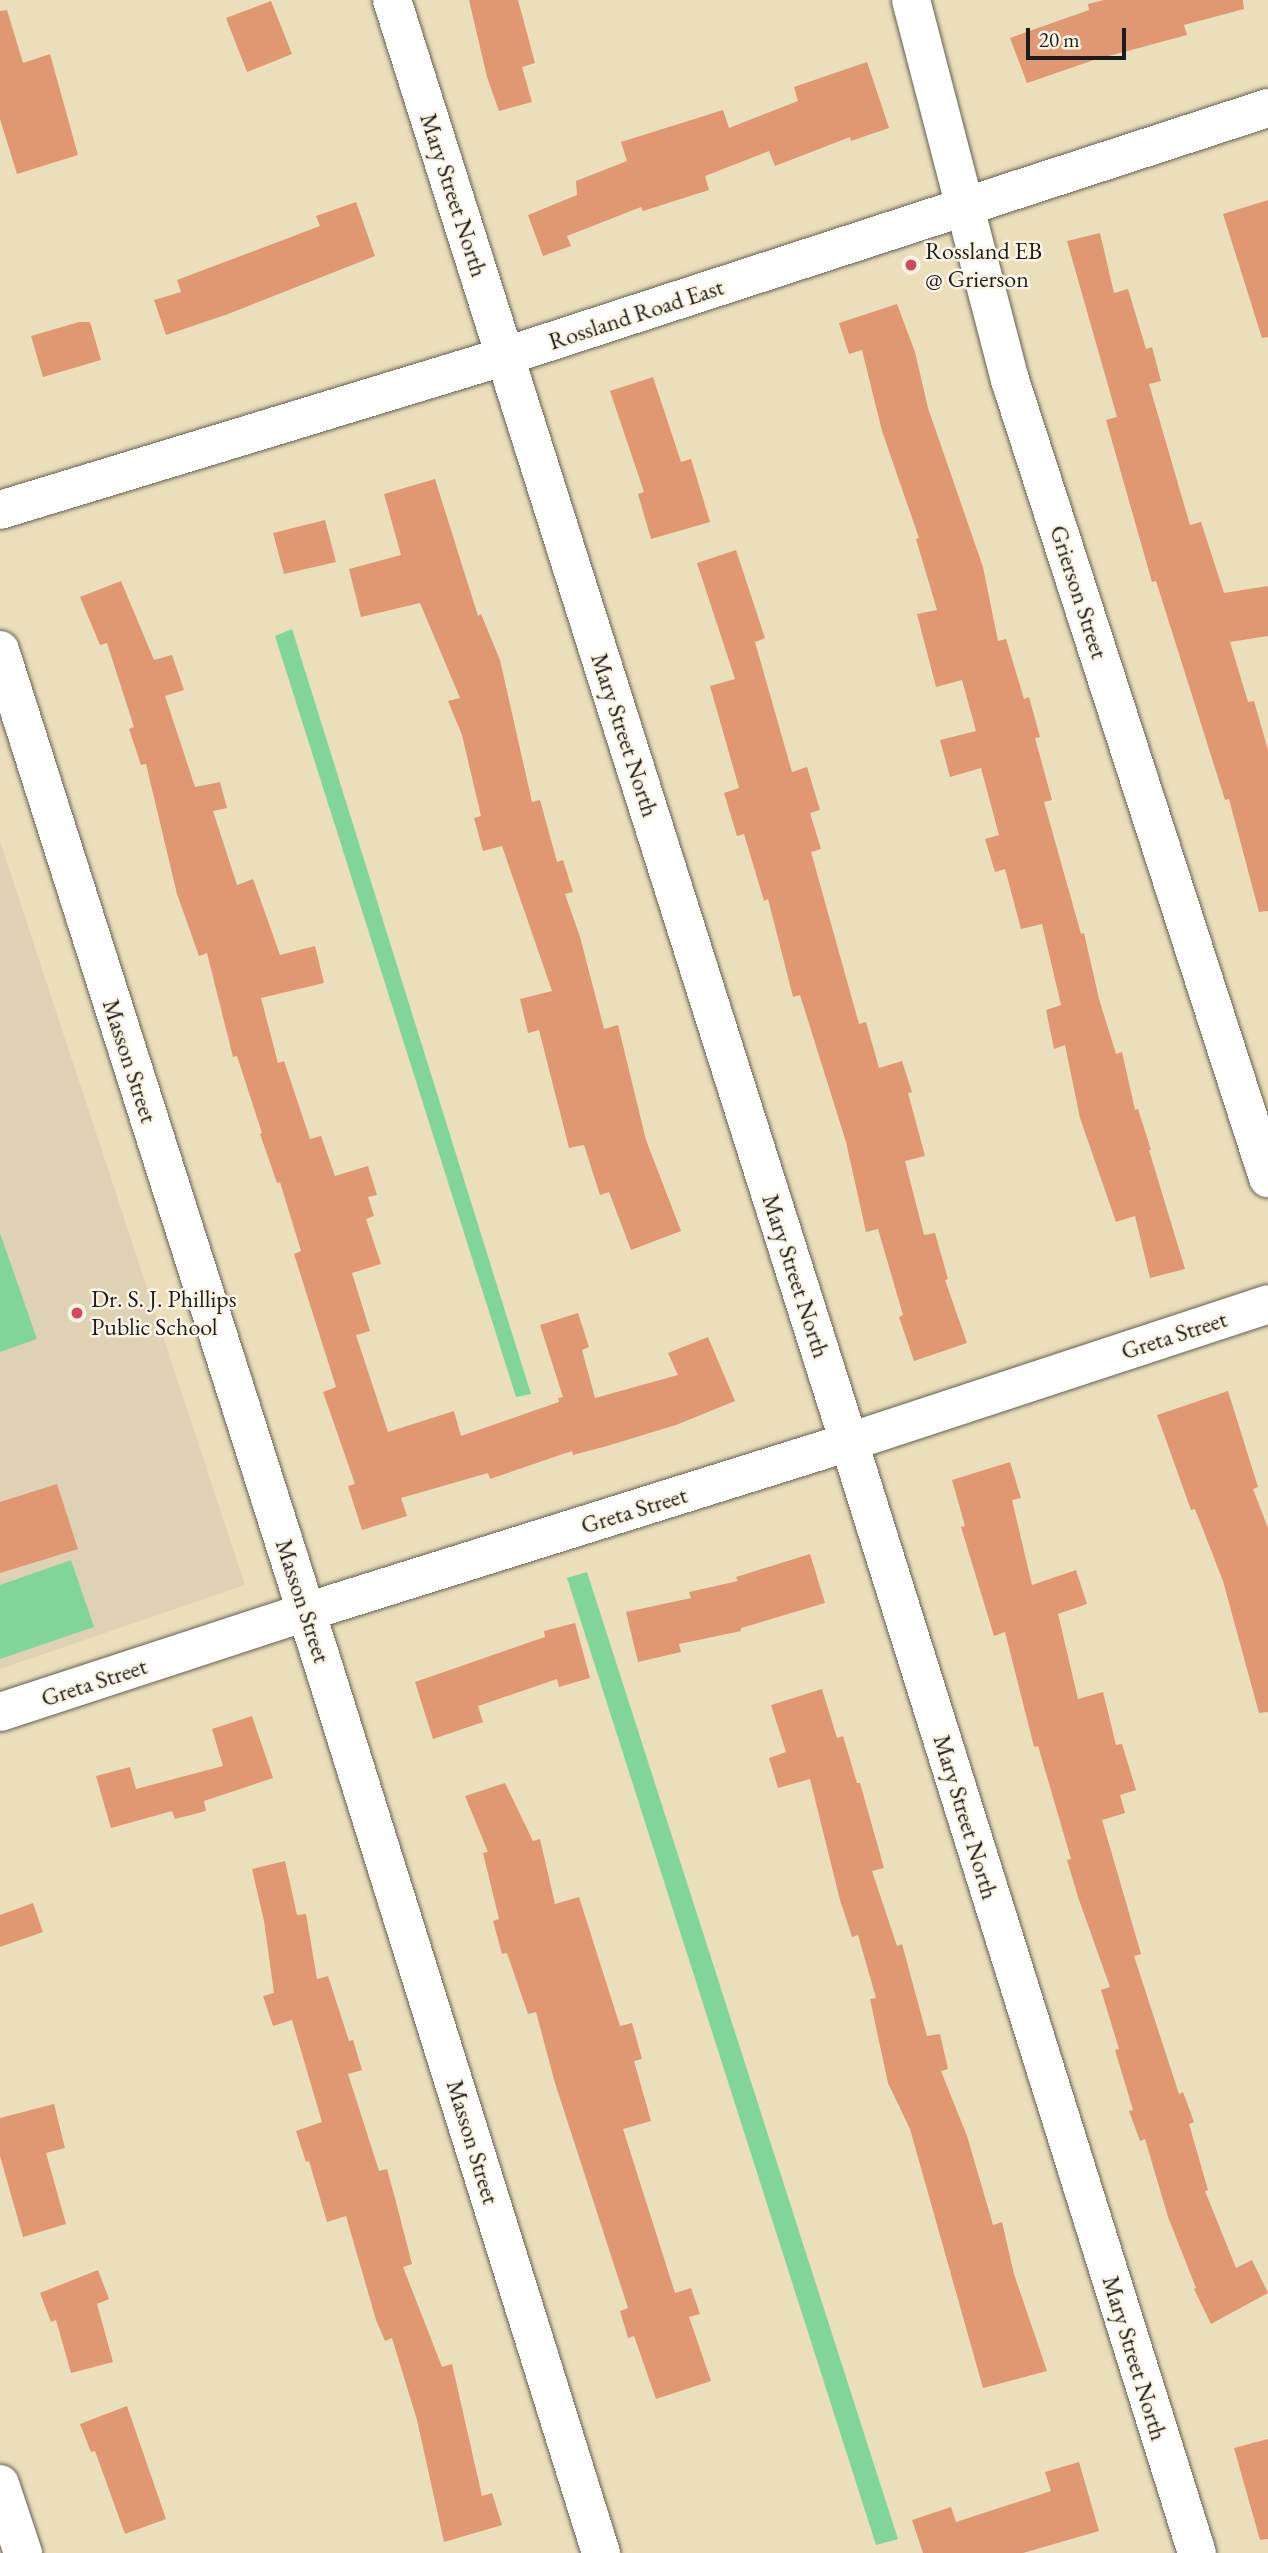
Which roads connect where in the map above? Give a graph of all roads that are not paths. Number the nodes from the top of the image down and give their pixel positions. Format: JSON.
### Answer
{"nodes":[{"id":1,"x":391,"y":0,"type":"edge"},
{"id":2,"x":911,"y":0,"type":"edge"},
{"id":3,"x":1268,"y":107,"type":"edge"},
{"id":4,"x":963,"y":208,"type":"junction"},
{"id":5,"x":506,"y":356,"type":"junction"},
{"id":6,"x":0,"y":510,"type":"edge"},
{"id":7,"x":0,"y":650,"type":"edge"},
{"id":8,"x":1268,"y":1178,"type":"edge"},
{"id":9,"x":1268,"y":1304,"type":"edge"},
{"id":10,"x":849,"y":1442,"type":"junction"},
{"id":11,"x":306,"y":1612,"type":"junction"},
{"id":12,"x":0,"y":1712,"type":"edge"},
{"id":13,"x":0,"y":2483,"type":"edge"},
{"id":14,"x":23,"y":2553,"type":"edge"},
{"id":15,"x":601,"y":2553,"type":"edge"},
{"id":16,"x":1197,"y":2553,"type":"edge"}],
"edges":[{"from":1,"to":5,"type":"street","name":"Mary Street North"},
{"from":2,"to":4,"type":"street","name":"Grierson Street"},
{"from":3,"to":4,"type":"street","name":"Rossland Road East"},
{"from":4,"to":5,"type":"street","name":"Rossland Road East"},
{"from":4,"to":8,"type":"street","name":"Grierson Street"},
{"from":5,"to":6,"type":"street","name":"Rossland Road East"},
{"from":5,"to":10,"type":"street","name":"Mary Street North"},
{"from":7,"to":11,"type":"street","name":"Masson Street"},
{"from":9,"to":10,"type":"street","name":"Greta Street"},
{"from":10,"to":11,"type":"street","name":"Greta Street"},
{"from":10,"to":16,"type":"street","name":"Mary Street North"},
{"from":11,"to":12,"type":"street","name":"Greta Street"},
{"from":11,"to":15,"type":"street","name":"Masson Street"},
{"from":13,"to":14,"type":"street"}]}
